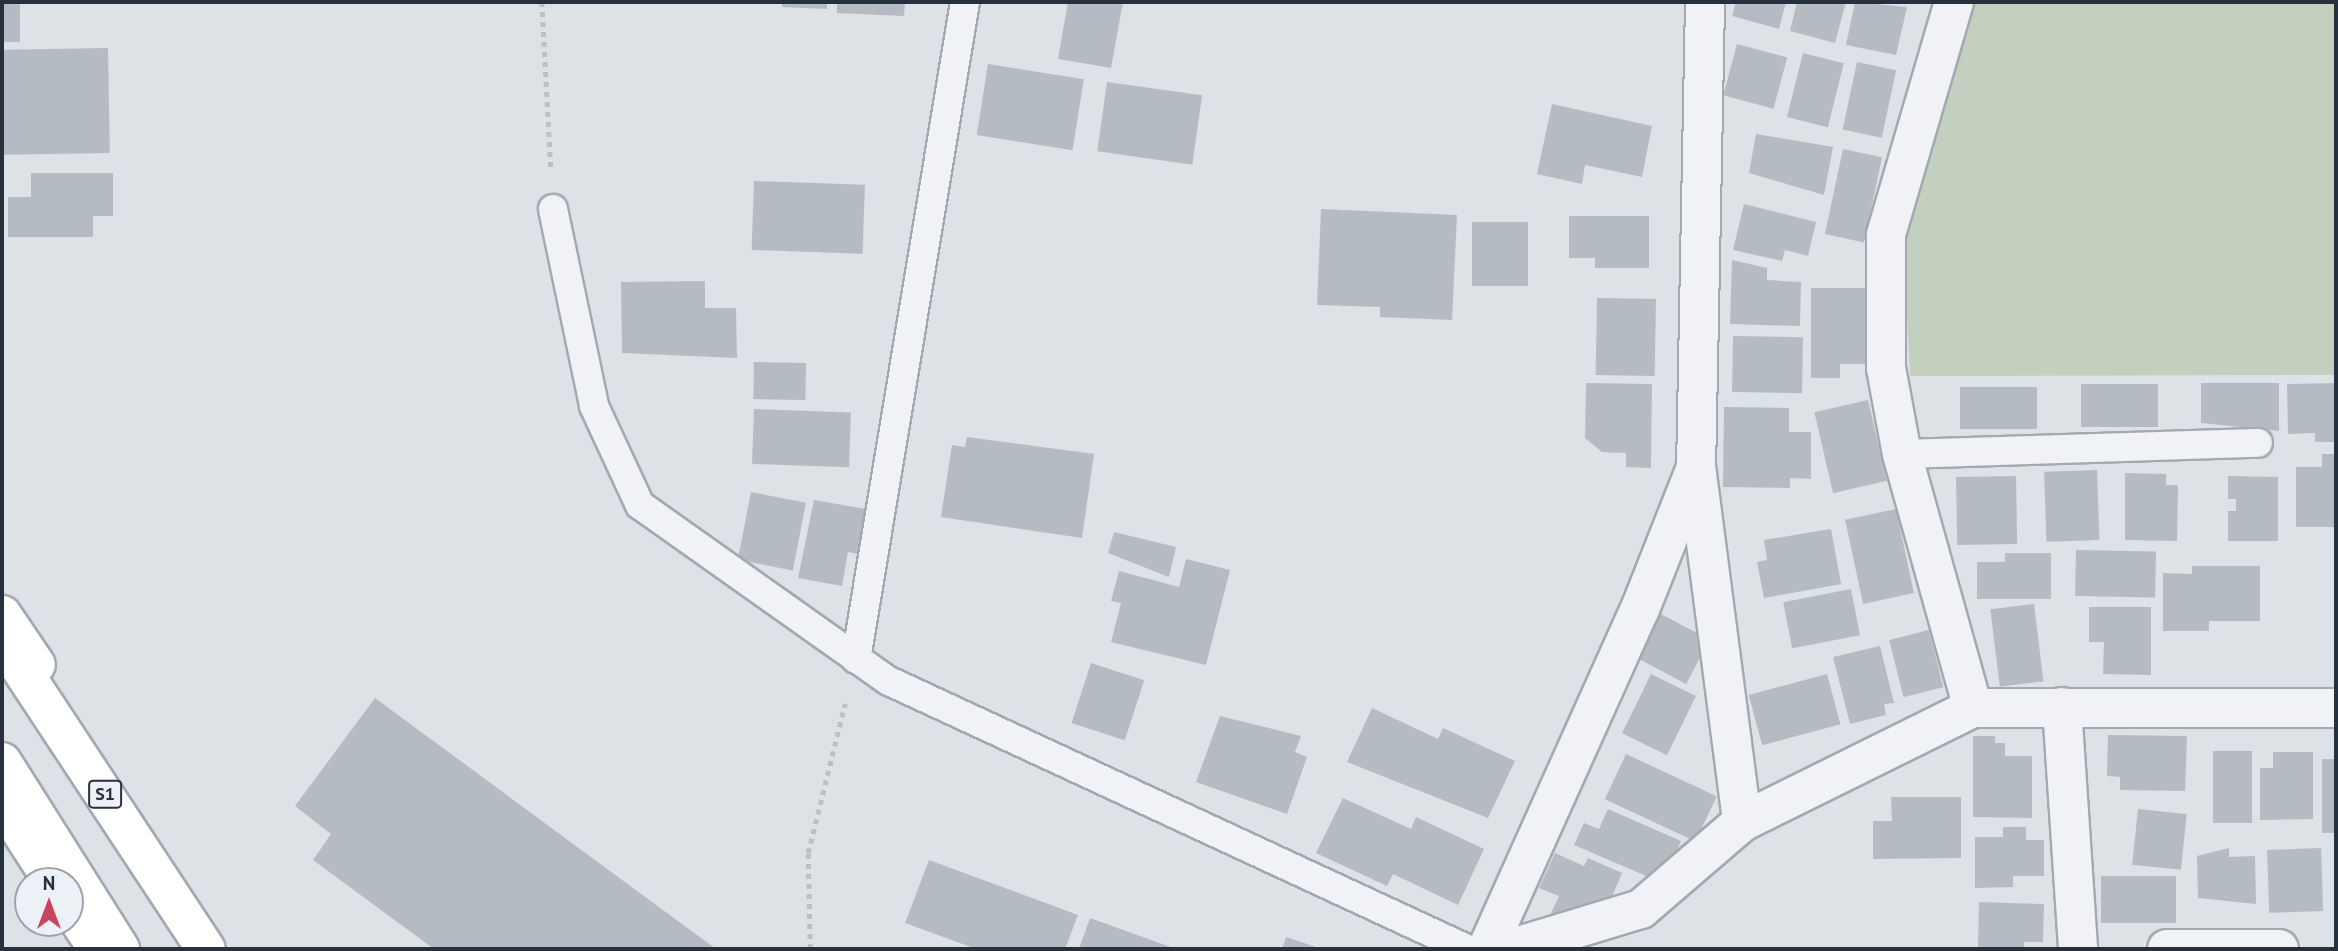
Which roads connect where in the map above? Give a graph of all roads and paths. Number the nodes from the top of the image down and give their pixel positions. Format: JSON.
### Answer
{"nodes":[{"id":1,"x":542,"y":2,"type":"edge"},
{"id":2,"x":965,"y":2,"type":"edge"},
{"id":3,"x":1705,"y":2,"type":"edge"},
{"id":4,"x":1954,"y":2,"type":"edge"},
{"id":5,"x":553,"y":209,"type":"joint"},
{"id":6,"x":2258,"y":443,"type":"dead end"},
{"id":7,"x":1902,"y":454,"type":"junction"},
{"id":8,"x":1696,"y":466,"type":"junction"},
{"id":9,"x":2,"y":615,"type":"edge"},
{"id":10,"x":2,"y":640,"type":"edge"},
{"id":11,"x":856,"y":659,"type":"junction"},
{"id":12,"x":2063,"y":707,"type":"junction"},
{"id":13,"x":1973,"y":708,"type":"junction"},
{"id":14,"x":2336,"y":708,"type":"edge"},
{"id":15,"x":2,"y":762,"type":"edge"},
{"id":16,"x":2,"y":802,"type":"edge"},
{"id":17,"x":1742,"y":822,"type":"junction"},
{"id":18,"x":44,"y":867,"type":"edge"},
{"id":19,"x":84,"y":928,"type":"edge"},
{"id":20,"x":98,"y":949,"type":"edge"},
{"id":21,"x":120,"y":949,"type":"edge"},
{"id":22,"x":206,"y":949,"type":"edge"},
{"id":23,"x":222,"y":949,"type":"edge"},
{"id":24,"x":810,"y":949,"type":"edge"},
{"id":25,"x":1466,"y":949,"type":"edge"},
{"id":26,"x":1487,"y":949,"type":"edge"},
{"id":27,"x":1509,"y":949,"type":"edge"},
{"id":28,"x":2078,"y":949,"type":"edge"},
{"id":29,"x":2167,"y":949,"type":"edge"},
{"id":30,"x":2279,"y":949,"type":"edge"}],
"edges":[{"from":1,"to":5,"type":"path"},
{"from":2,"to":11,"type":"lane"},
{"from":3,"to":8,"type":"street"},
{"from":4,"to":7,"type":"street"},
{"from":5,"to":11,"type":"lane"},
{"from":6,"to":7,"type":"lane"},
{"from":7,"to":13,"type":"street"},
{"from":8,"to":17,"type":"street"},
{"from":8,"to":26,"type":"street"},
{"from":9,"to":23,"type":"main road"},
{"from":10,"to":22,"type":"main road","number":"S1"},
{"from":11,"to":24,"type":"path"},
{"from":11,"to":25,"type":"lane"},
{"from":12,"to":13,"type":"street"},
{"from":12,"to":14,"type":"street"},
{"from":12,"to":28,"type":"street"},
{"from":13,"to":17,"type":"street"},
{"from":15,"to":21,"type":"main road"},
{"from":16,"to":18,"type":"main road"},
{"from":17,"to":27,"type":"street"},
{"from":19,"to":20,"type":"main road"},
{"from":29,"to":30,"type":"street"}]}
